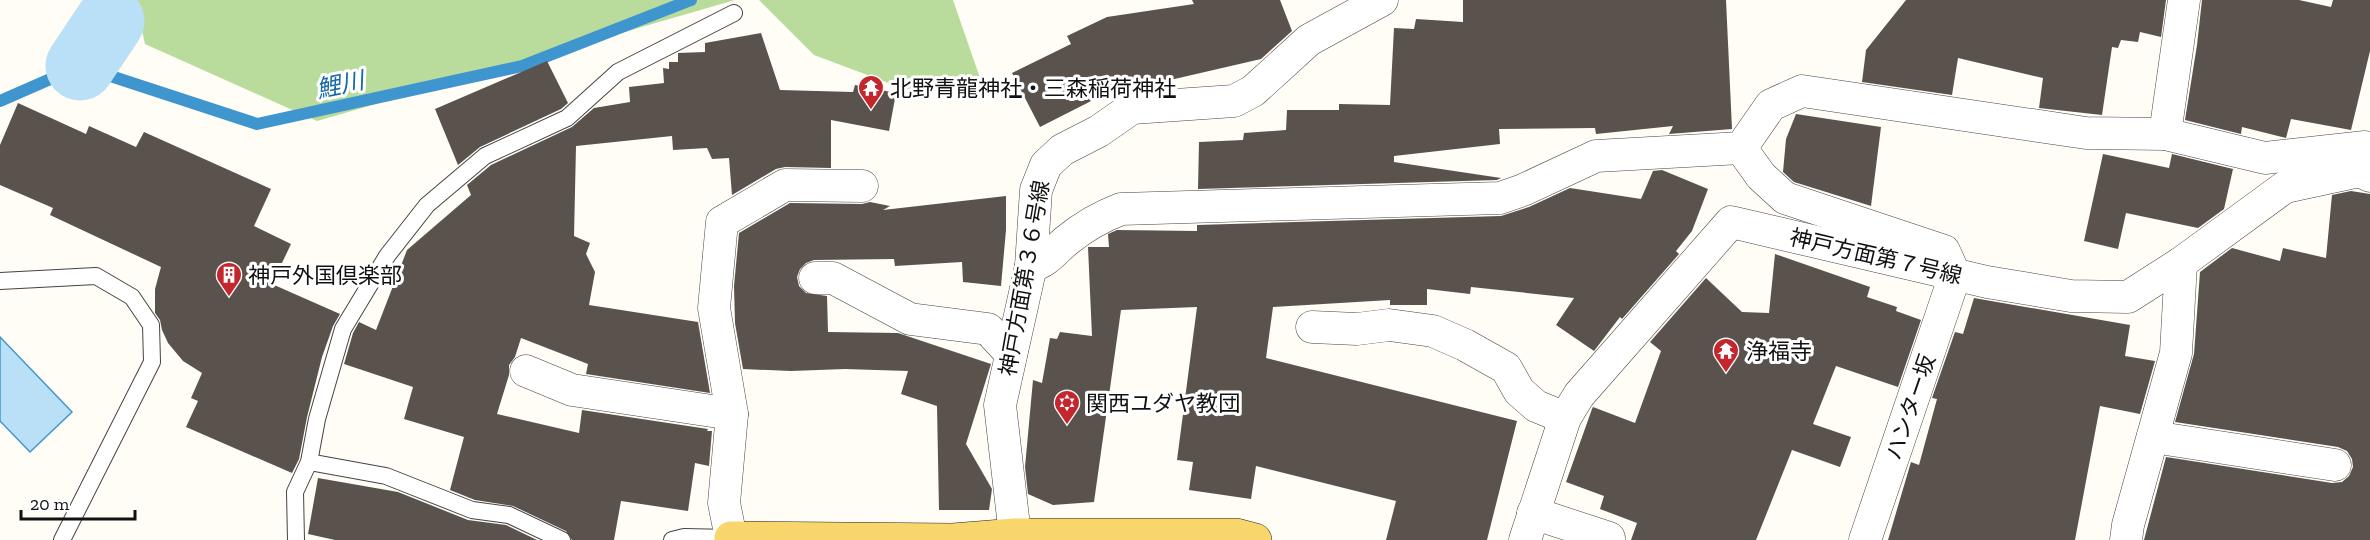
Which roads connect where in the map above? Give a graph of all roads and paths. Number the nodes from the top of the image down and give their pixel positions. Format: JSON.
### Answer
{"nodes":[{"id":1,"x":1382,"y":0,"type":"edge"},
{"id":2,"x":2184,"y":0,"type":"edge"},
{"id":3,"x":734,"y":14,"type":"dead end"},
{"id":4,"x":2165,"y":134,"type":"junction"},
{"id":5,"x":1741,"y":148,"type":"junction"},
{"id":6,"x":2366,"y":156,"type":"edge"},
{"id":7,"x":862,"y":186,"type":"dead end"},
{"id":8,"x":2181,"y":262,"type":"junction"},
{"id":9,"x":1031,"y":266,"type":"junction"},
{"id":10,"x":1955,"y":275,"type":"junction"},
{"id":11,"x":815,"y":278,"type":"dead end"},
{"id":12,"x":0,"y":281,"type":"edge"},
{"id":13,"x":1312,"y":327,"type":"dead end"},
{"id":14,"x":1011,"y":354,"type":"junction"},
{"id":15,"x":526,"y":371,"type":"dead end"},
{"id":16,"x":732,"y":414,"type":"junction"},
{"id":17,"x":1565,"y":418,"type":"junction"},
{"id":18,"x":2153,"y":437,"type":"junction"},
{"id":19,"x":309,"y":462,"type":"junction"},
{"id":20,"x":2335,"y":465,"type":"dead end"},
{"id":21,"x":1529,"y":526,"type":"edge"},
{"id":22,"x":1015,"y":535,"type":"junction"},
{"id":23,"x":1609,"y":538,"type":"dead end"},
{"id":24,"x":731,"y":539,"type":"edge"},
{"id":25,"x":62,"y":540,"type":"edge"},
{"id":26,"x":296,"y":540,"type":"edge"},
{"id":27,"x":562,"y":540,"type":"edge"},
{"id":28,"x":672,"y":540,"type":"edge"},
{"id":29,"x":953,"y":540,"type":"edge"},
{"id":30,"x":1256,"y":540,"type":"edge"},
{"id":31,"x":1865,"y":540,"type":"edge"},
{"id":32,"x":2126,"y":540,"type":"edge"}],
"edges":[{"from":1,"to":9,"type":"street","name":"神戸方面第３６号線"},
{"from":2,"to":4,"type":"street"},
{"from":3,"to":19,"type":"lane"},
{"from":4,"to":5,"type":"street"},
{"from":4,"to":6,"type":"street"},
{"from":5,"to":9,"type":"street"},
{"from":5,"to":10,"type":"street"},
{"from":6,"to":8,"type":"street","name":"神戸方面第７号線"},
{"from":7,"to":16,"type":"street"},
{"from":8,"to":10,"type":"street","name":"神戸方面第７号線"},
{"from":8,"to":18,"type":"street"},
{"from":9,"to":14,"type":"street","name":"神戸方面第３６号線"},
{"from":10,"to":17,"type":"street","name":"神戸方面第７号線"},
{"from":10,"to":31,"type":"street","name":"ハンター坂"},
{"from":11,"to":14,"type":"street"},
{"from":12,"to":25,"type":"lane"},
{"from":13,"to":17,"type":"street"},
{"from":14,"to":22,"type":"street","name":"神戸方面第３６号線"},
{"from":15,"to":16,"type":"street"},
{"from":16,"to":24,"type":"street"},
{"from":17,"to":21,"type":"street","name":"神戸方面第７号線"},
{"from":18,"to":20,"type":"street"},
{"from":18,"to":32,"type":"street"},
{"from":19,"to":26,"type":"lane"},
{"from":19,"to":27,"type":"lane"},
{"from":21,"to":23,"type":"street"},
{"from":22,"to":29,"type":"main road"},
{"from":22,"to":30,"type":"main road"},
{"from":24,"to":28,"type":"lane"},
{"from":24,"to":29,"type":"main road"}]}
